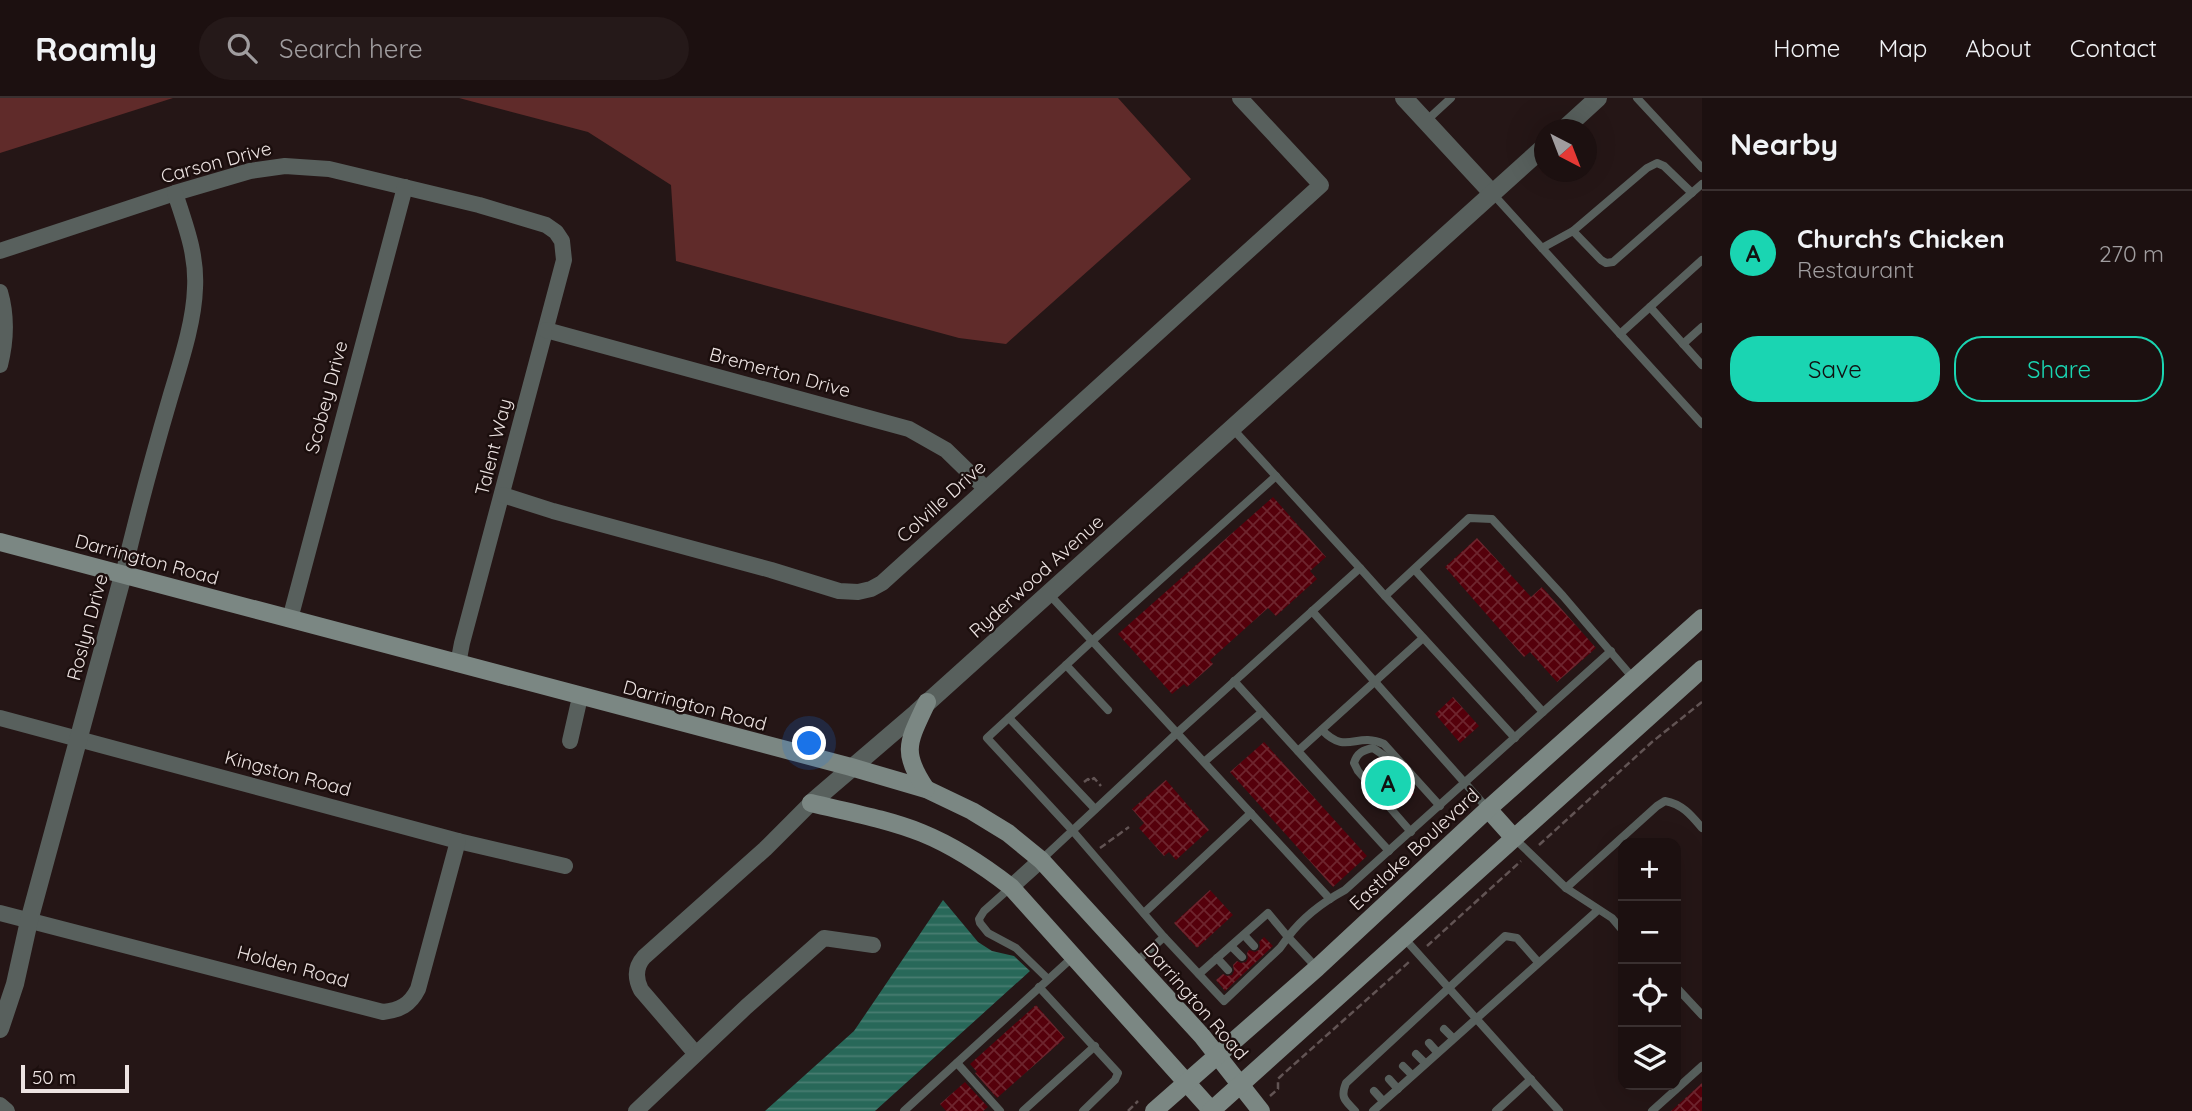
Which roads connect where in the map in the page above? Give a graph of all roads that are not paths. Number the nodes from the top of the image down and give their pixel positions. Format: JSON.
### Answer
{"nodes":[{"id":1,"x":1240,"y":98,"type":"edge"},
{"id":2,"x":1404,"y":98,"type":"edge"},
{"id":3,"x":1451,"y":98,"type":"edge"},
{"id":4,"x":1598,"y":98,"type":"edge"},
{"id":5,"x":1637,"y":98,"type":"edge"},
{"id":6,"x":1575,"y":119,"type":"edge"},
{"id":7,"x":1426,"y":121,"type":"junction"},
{"id":8,"x":1534,"y":156,"type":"edge"},
{"id":9,"x":1702,"y":168,"type":"edge"},
{"id":10,"x":1702,"y":184,"type":"edge"},
{"id":11,"x":405,"y":187,"type":"junction"},
{"id":12,"x":175,"y":193,"type":"junction"},
{"id":13,"x":1492,"y":193,"type":"junction"},
{"id":14,"x":1692,"y":193,"type":"junction"},
{"id":15,"x":1573,"y":231,"type":"junction"},
{"id":16,"x":562,"y":241,"type":"joint"},
{"id":17,"x":1542,"y":248,"type":"junction"},
{"id":18,"x":0,"y":251,"type":"edge"},
{"id":19,"x":1702,"y":260,"type":"edge"},
{"id":20,"x":0,"y":292,"type":"edge"},
{"id":21,"x":1650,"y":307,"type":"junction"},
{"id":22,"x":1702,"y":327,"type":"edge"},
{"id":23,"x":546,"y":330,"type":"junction"},
{"id":24,"x":1619,"y":334,"type":"junction"},
{"id":25,"x":1683,"y":344,"type":"junction"},
{"id":26,"x":0,"y":365,"type":"edge"},
{"id":27,"x":1702,"y":365,"type":"edge"},
{"id":28,"x":1702,"y":424,"type":"edge"},
{"id":29,"x":1232,"y":428,"type":"junction"},
{"id":30,"x":1276,"y":476,"type":"junction"},
{"id":31,"x":985,"y":488,"type":"junction"},
{"id":32,"x":503,"y":495,"type":"junction"},
{"id":33,"x":0,"y":541,"type":"edge"},
{"id":34,"x":1360,"y":568,"type":"junction"},
{"id":35,"x":1415,"y":569,"type":"junction"},
{"id":36,"x":123,"y":575,"type":"junction"},
{"id":37,"x":1048,"y":593,"type":"junction"},
{"id":38,"x":1385,"y":596,"type":"junction"},
{"id":39,"x":1312,"y":611,"type":"junction"},
{"id":40,"x":1702,"y":618,"type":"edge"},
{"id":41,"x":290,"y":619,"type":"junction"},
{"id":42,"x":1423,"y":638,"type":"junction"},
{"id":43,"x":1092,"y":641,"type":"junction"},
{"id":44,"x":1611,"y":651,"type":"junction"},
{"id":45,"x":458,"y":664,"type":"junction"},
{"id":46,"x":1066,"y":665,"type":"junction"},
{"id":47,"x":1702,"y":669,"type":"edge"},
{"id":48,"x":1633,"y":678,"type":"junction"},
{"id":49,"x":1234,"y":681,"type":"junction"},
{"id":50,"x":1375,"y":682,"type":"junction"},
{"id":51,"x":580,"y":697,"type":"junction"},
{"id":52,"x":927,"y":702,"type":"junction"},
{"id":53,"x":1108,"y":710,"type":"dead end"},
{"id":54,"x":1262,"y":712,"type":"junction"},
{"id":55,"x":1544,"y":712,"type":"junction"},
{"id":56,"x":0,"y":718,"type":"edge"},
{"id":57,"x":1009,"y":718,"type":"junction"},
{"id":58,"x":1322,"y":730,"type":"junction"},
{"id":59,"x":1177,"y":733,"type":"junction"},
{"id":60,"x":1515,"y":738,"type":"junction"},
{"id":61,"x":78,"y":739,"type":"junction"},
{"id":62,"x":570,"y":741,"type":"dead end"},
{"id":63,"x":1298,"y":751,"type":"junction"},
{"id":64,"x":1204,"y":762,"type":"junction"},
{"id":65,"x":852,"y":767,"type":"junction"},
{"id":66,"x":1408,"y":772,"type":"junction"},
{"id":67,"x":1465,"y":783,"type":"junction"},
{"id":68,"x":926,"y":789,"type":"junction"},
{"id":69,"x":811,"y":803,"type":"junction"},
{"id":70,"x":1440,"y":806,"type":"junction"},
{"id":71,"x":1095,"y":809,"type":"junction"},
{"id":72,"x":1488,"y":809,"type":"junction"},
{"id":73,"x":1251,"y":813,"type":"junction"},
{"id":74,"x":1702,"y":828,"type":"edge"},
{"id":75,"x":1072,"y":830,"type":"junction"},
{"id":76,"x":1411,"y":832,"type":"junction"},
{"id":77,"x":1514,"y":838,"type":"junction"},
{"id":78,"x":458,"y":841,"type":"junction"},
{"id":79,"x":1389,"y":851,"type":"junction"},
{"id":80,"x":1041,"y":860,"type":"junction"},
{"id":81,"x":565,"y":866,"type":"dead end"},
{"id":82,"x":1011,"y":887,"type":"junction"},
{"id":83,"x":1566,"y":888,"type":"junction"},
{"id":84,"x":1329,"y":899,"type":"junction"},
{"id":85,"x":1598,"y":910,"type":"junction"},
{"id":86,"x":0,"y":913,"type":"edge"},
{"id":87,"x":1144,"y":913,"type":"junction"},
{"id":88,"x":29,"y":921,"type":"junction"},
{"id":89,"x":1618,"y":925,"type":"edge"},
{"id":90,"x":1244,"y":935,"type":"junction"},
{"id":91,"x":1164,"y":937,"type":"junction"},
{"id":92,"x":1288,"y":937,"type":"junction"},
{"id":93,"x":1404,"y":938,"type":"junction"},
{"id":94,"x":873,"y":945,"type":"dead end"},
{"id":95,"x":1231,"y":946,"type":"junction"},
{"id":96,"x":1254,"y":946,"type":"dead end"},
{"id":97,"x":1074,"y":956,"type":"junction"},
{"id":98,"x":1241,"y":957,"type":"dead end"},
{"id":99,"x":1217,"y":958,"type":"junction"},
{"id":100,"x":1136,"y":962,"type":"junction"},
{"id":101,"x":1538,"y":962,"type":"junction"},
{"id":102,"x":1317,"y":968,"type":"junction"},
{"id":103,"x":1228,"y":970,"type":"dead end"},
{"id":104,"x":1199,"y":974,"type":"junction"},
{"id":105,"x":1048,"y":979,"type":"junction"},
{"id":106,"x":1039,"y":987,"type":"junction"},
{"id":107,"x":1448,"y":987,"type":"junction"},
{"id":108,"x":1681,"y":992,"type":"edge"},
{"id":109,"x":1425,"y":1009,"type":"junction"},
{"id":110,"x":1702,"y":1015,"type":"edge"},
{"id":111,"x":1433,"y":1017,"type":"dead end"},
{"id":112,"x":1475,"y":1017,"type":"junction"},
{"id":113,"x":1410,"y":1022,"type":"junction"},
{"id":114,"x":0,"y":1029,"type":"edge"},
{"id":115,"x":1444,"y":1029,"type":"dead end"},
{"id":116,"x":1417,"y":1030,"type":"dead end"},
{"id":117,"x":1453,"y":1038,"type":"junction"},
{"id":118,"x":1429,"y":1043,"type":"dead end"},
{"id":119,"x":1095,"y":1046,"type":"junction"},
{"id":120,"x":1437,"y":1052,"type":"junction"},
{"id":121,"x":696,"y":1054,"type":"junction"},
{"id":122,"x":1416,"y":1054,"type":"dead end"},
{"id":123,"x":1218,"y":1056,"type":"junction"},
{"id":124,"x":957,"y":1063,"type":"junction"},
{"id":125,"x":1425,"y":1063,"type":"junction"},
{"id":126,"x":1403,"y":1066,"type":"dead end"},
{"id":127,"x":1702,"y":1066,"type":"edge"},
{"id":128,"x":1412,"y":1075,"type":"junction"},
{"id":129,"x":1389,"y":1079,"type":"dead end"},
{"id":130,"x":1531,"y":1079,"type":"junction"},
{"id":131,"x":1187,"y":1082,"type":"junction"},
{"id":132,"x":1240,"y":1085,"type":"junction"},
{"id":133,"x":1398,"y":1088,"type":"junction"},
{"id":134,"x":1374,"y":1091,"type":"dead end"},
{"id":135,"x":1383,"y":1101,"type":"junction"},
{"id":136,"x":0,"y":1105,"type":"edge"},
{"id":137,"x":7,"y":1111,"type":"edge"},
{"id":138,"x":636,"y":1111,"type":"edge"},
{"id":139,"x":904,"y":1111,"type":"edge"},
{"id":140,"x":1000,"y":1111,"type":"edge"},
{"id":141,"x":1023,"y":1111,"type":"edge"},
{"id":142,"x":1083,"y":1111,"type":"edge"},
{"id":143,"x":1154,"y":1111,"type":"edge"},
{"id":144,"x":1212,"y":1111,"type":"edge"},
{"id":145,"x":1261,"y":1111,"type":"edge"},
{"id":146,"x":1354,"y":1111,"type":"edge"},
{"id":147,"x":1373,"y":1111,"type":"edge"},
{"id":148,"x":1496,"y":1111,"type":"edge"},
{"id":149,"x":1559,"y":1111,"type":"edge"},
{"id":150,"x":1652,"y":1111,"type":"edge"}],
"edges":[{"from":1,"to":31,"type":"street","name":"Colville Drive"},
{"from":2,"to":7,"type":"street"},
{"from":3,"to":7,"type":"lane"},
{"from":4,"to":6,"type":"street"},
{"from":5,"to":9,"type":"lane"},
{"from":7,"to":13,"type":"street"},
{"from":8,"to":13,"type":"street","name":"Ryderwood Avenue"},
{"from":10,"to":14,"type":"lane"},
{"from":11,"to":12,"type":"street","name":"Carson Drive"},
{"from":11,"to":16,"type":"street","name":"Carson Drive"},
{"from":11,"to":41,"type":"street","name":"Scobey Drive"},
{"from":12,"to":18,"type":"street","name":"Carson Drive"},
{"from":12,"to":36,"type":"street","name":"Roslyn Drive"},
{"from":13,"to":17,"type":"lane"},
{"from":13,"to":29,"type":"street","name":"Ryderwood Avenue"},
{"from":14,"to":15,"type":"lane"},
{"from":14,"to":15,"type":"lane"},
{"from":15,"to":17,"type":"lane"},
{"from":16,"to":23,"type":"street","name":"Talent Way"},
{"from":17,"to":24,"type":"lane"},
{"from":19,"to":21,"type":"lane"},
{"from":20,"to":26,"type":"street"},
{"from":21,"to":24,"type":"lane"},
{"from":21,"to":25,"type":"lane"},
{"from":22,"to":25,"type":"lane"},
{"from":23,"to":31,"type":"street","name":"Bremerton Drive"},
{"from":23,"to":32,"type":"street","name":"Talent Way"},
{"from":24,"to":28,"type":"lane"},
{"from":25,"to":27,"type":"lane"},
{"from":29,"to":30,"type":"lane"},
{"from":29,"to":37,"type":"street","name":"Ryderwood Avenue"},
{"from":30,"to":34,"type":"lane"},
{"from":30,"to":43,"type":"lane"},
{"from":31,"to":32,"type":"street","name":"Colville Drive"},
{"from":32,"to":45,"type":"street","name":"Talent Way"},
{"from":33,"to":36,"type":"main road","name":"Darrington Road"},
{"from":34,"to":38,"type":"lane"},
{"from":34,"to":39,"type":"lane"},
{"from":35,"to":38,"type":"lane"},
{"from":35,"to":44,"type":"lane"},
{"from":35,"to":55,"type":"lane"},
{"from":36,"to":41,"type":"main road","name":"Darrington Road"},
{"from":36,"to":61,"type":"street","name":"Roslyn Drive"},
{"from":37,"to":43,"type":"lane"},
{"from":37,"to":52,"type":"street","name":"Ryderwood Avenue"},
{"from":38,"to":42,"type":"lane"},
{"from":39,"to":49,"type":"lane"},
{"from":39,"to":50,"type":"lane"},
{"from":40,"to":48,"type":"main road","name":"Eastlake Boulevard"},
{"from":41,"to":45,"type":"main road","name":"Darrington Road"},
{"from":42,"to":50,"type":"lane"},
{"from":42,"to":60,"type":"lane"},
{"from":43,"to":46,"type":"lane"},
{"from":43,"to":59,"type":"lane"},
{"from":44,"to":48,"type":"lane"},
{"from":44,"to":55,"type":"lane"},
{"from":45,"to":51,"type":"main road","name":"Darrington Road"},
{"from":46,"to":53,"type":"lane"},
{"from":46,"to":57,"type":"lane"},
{"from":47,"to":77,"type":"main road"},
{"from":48,"to":72,"type":"main road","name":"Eastlake Boulevard"},
{"from":49,"to":54,"type":"lane"},
{"from":49,"to":59,"type":"lane"},
{"from":50,"to":58,"type":"lane"},
{"from":50,"to":67,"type":"lane"},
{"from":51,"to":62,"type":"street"},
{"from":51,"to":65,"type":"main road","name":"Darrington Road"},
{"from":52,"to":65,"type":"street","name":"Ryderwood Avenue"},
{"from":52,"to":68,"type":"main road"},
{"from":54,"to":63,"type":"lane"},
{"from":54,"to":64,"type":"lane"},
{"from":55,"to":60,"type":"lane"},
{"from":56,"to":61,"type":"street","name":"Kingston Road"},
{"from":57,"to":71,"type":"lane"},
{"from":57,"to":75,"type":"lane"},
{"from":58,"to":63,"type":"lane"},
{"from":58,"to":66,"type":"lane"},
{"from":59,"to":64,"type":"lane"},
{"from":59,"to":71,"type":"lane"},
{"from":60,"to":67,"type":"lane"},
{"from":61,"to":78,"type":"street","name":"Kingston Road"},
{"from":61,"to":88,"type":"street","name":"Roslyn Drive"},
{"from":63,"to":79,"type":"lane"},
{"from":64,"to":73,"type":"lane"},
{"from":65,"to":68,"type":"main road","name":"Darrington Road"},
{"from":65,"to":69,"type":"street","name":"Ryderwood Avenue"},
{"from":66,"to":70,"type":"lane"},
{"from":66,"to":76,"type":"lane"},
{"from":67,"to":70,"type":"lane"},
{"from":67,"to":72,"type":"lane"},
{"from":68,"to":80,"type":"main road","name":"Darrington Road"},
{"from":69,"to":82,"type":"main road"},
{"from":69,"to":121,"type":"street","name":"Ryderwood Avenue"},
{"from":70,"to":76,"type":"lane"},
{"from":71,"to":75,"type":"lane"},
{"from":72,"to":77,"type":"main road"},
{"from":72,"to":102,"type":"main road","name":"Eastlake Boulevard"},
{"from":73,"to":84,"type":"lane"},
{"from":73,"to":87,"type":"lane"},
{"from":74,"to":83,"type":"lane"},
{"from":75,"to":80,"type":"lane"},
{"from":75,"to":87,"type":"lane"},
{"from":76,"to":79,"type":"lane"},
{"from":77,"to":83,"type":"lane"},
{"from":77,"to":93,"type":"main road"},
{"from":78,"to":81,"type":"street","name":"Kingston Road"},
{"from":78,"to":88,"type":"street","name":"Holden Road"},
{"from":79,"to":84,"type":"lane"},
{"from":80,"to":82,"type":"street"},
{"from":80,"to":100,"type":"main road","name":"Darrington Road"},
{"from":82,"to":97,"type":"main road"},
{"from":82,"to":105,"type":"lane"},
{"from":83,"to":85,"type":"lane"},
{"from":84,"to":92,"type":"lane"},
{"from":85,"to":89,"type":"lane"},
{"from":85,"to":101,"type":"lane"},
{"from":86,"to":88,"type":"street","name":"Holden Road"},
{"from":87,"to":91,"type":"lane"},
{"from":88,"to":114,"type":"street","name":"Roslyn Drive"},
{"from":90,"to":92,"type":"lane"},
{"from":90,"to":95,"type":"lane"},
{"from":90,"to":96,"type":"lane"},
{"from":91,"to":100,"type":"lane"},
{"from":91,"to":104,"type":"lane"},
{"from":92,"to":102,"type":"lane"},
{"from":92,"to":104,"type":"lane"},
{"from":93,"to":107,"type":"lane"},
{"from":93,"to":132,"type":"main road"},
{"from":94,"to":121,"type":"street"},
{"from":95,"to":98,"type":"lane"},
{"from":95,"to":99,"type":"lane"},
{"from":97,"to":105,"type":"lane"},
{"from":97,"to":131,"type":"main road"},
{"from":99,"to":103,"type":"lane"},
{"from":99,"to":104,"type":"lane"},
{"from":100,"to":123,"type":"main road","name":"Darrington Road"},
{"from":101,"to":107,"type":"lane"},
{"from":101,"to":112,"type":"lane"},
{"from":102,"to":123,"type":"main road","name":"Eastlake Boulevard"},
{"from":105,"to":106,"type":"lane"},
{"from":106,"to":119,"type":"lane"},
{"from":106,"to":124,"type":"lane"},
{"from":107,"to":109,"type":"lane"},
{"from":107,"to":112,"type":"lane"},
{"from":108,"to":110,"type":"lane"},
{"from":109,"to":111,"type":"lane"},
{"from":109,"to":113,"type":"lane"},
{"from":112,"to":117,"type":"lane"},
{"from":112,"to":130,"type":"lane"},
{"from":113,"to":116,"type":"lane"},
{"from":113,"to":146,"type":"lane"},
{"from":115,"to":117,"type":"lane"},
{"from":117,"to":120,"type":"lane"},
{"from":118,"to":120,"type":"lane"},
{"from":119,"to":141,"type":"lane"},
{"from":119,"to":142,"type":"lane"},
{"from":120,"to":125,"type":"lane"},
{"from":121,"to":138,"type":"street"},
{"from":122,"to":125,"type":"lane"},
{"from":123,"to":131,"type":"main road","name":"Eastlake Boulevard"},
{"from":123,"to":132,"type":"main road","name":"Darrington Road"},
{"from":124,"to":139,"type":"lane"},
{"from":124,"to":140,"type":"lane"},
{"from":125,"to":128,"type":"lane"},
{"from":126,"to":128,"type":"lane"},
{"from":127,"to":150,"type":"lane"},
{"from":128,"to":133,"type":"lane"},
{"from":129,"to":133,"type":"lane"},
{"from":130,"to":148,"type":"lane"},
{"from":130,"to":149,"type":"lane"},
{"from":131,"to":143,"type":"main road","name":"Eastlake Boulevard"},
{"from":131,"to":144,"type":"main road"},
{"from":132,"to":144,"type":"main road"},
{"from":132,"to":145,"type":"main road","name":"Darrington Road"},
{"from":133,"to":135,"type":"lane"},
{"from":134,"to":135,"type":"lane"},
{"from":135,"to":147,"type":"lane"},
{"from":136,"to":137,"type":"street"}]}
